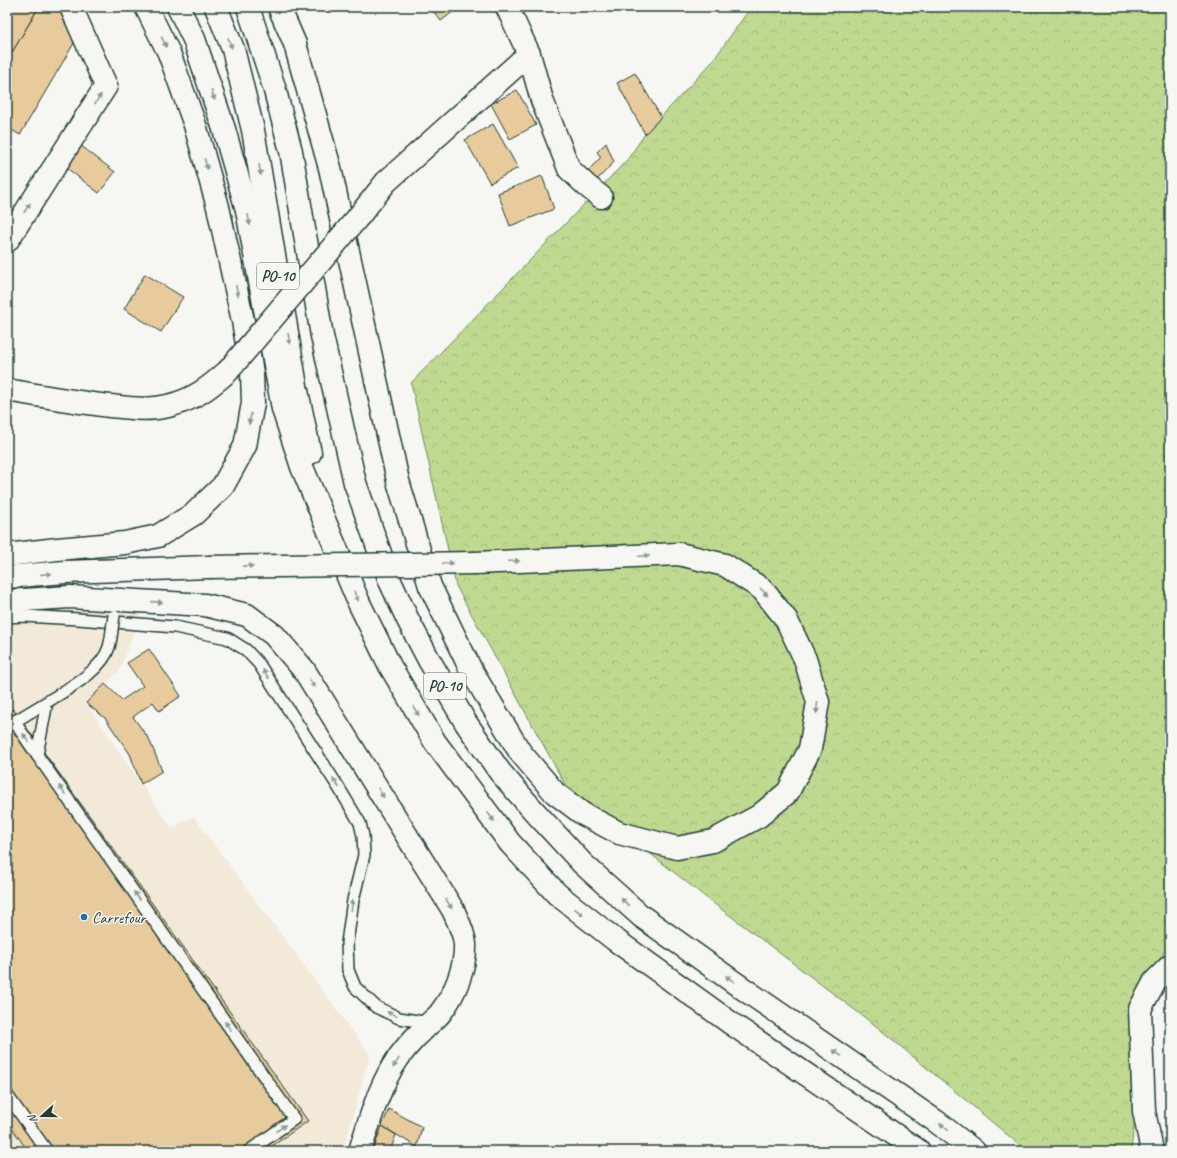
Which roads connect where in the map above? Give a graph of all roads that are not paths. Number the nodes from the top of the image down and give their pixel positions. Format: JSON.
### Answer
{"nodes":[{"id":1,"x":71,"y":7,"type":"edge"},
{"id":2,"x":146,"y":7,"type":"edge"},
{"id":3,"x":178,"y":7,"type":"edge"},
{"id":4,"x":216,"y":7,"type":"edge"},
{"id":5,"x":248,"y":7,"type":"edge"},
{"id":6,"x":279,"y":7,"type":"edge"},
{"id":7,"x":507,"y":7,"type":"edge"},
{"id":8,"x":529,"y":54,"type":"junction"},
{"id":9,"x":602,"y":197,"type":"dead end"},
{"id":10,"x":7,"y":241,"type":"edge"},
{"id":11,"x":7,"y":390,"type":"edge"},
{"id":12,"x":335,"y":547,"type":"junction"},
{"id":13,"x":7,"y":555,"type":"edge"},
{"id":14,"x":7,"y":578,"type":"edge"},
{"id":15,"x":7,"y":601,"type":"edge"},
{"id":16,"x":109,"y":607,"type":"junction"},
{"id":17,"x":7,"y":616,"type":"edge"},
{"id":18,"x":47,"y":702,"type":"junction"},
{"id":19,"x":10,"y":724,"type":"edge"},
{"id":20,"x":37,"y":755,"type":"junction"},
{"id":21,"x":1170,"y":966,"type":"edge"},
{"id":22,"x":430,"y":1023,"type":"junction"},
{"id":23,"x":7,"y":1095,"type":"edge"},
{"id":24,"x":47,"y":1151,"type":"edge"},
{"id":25,"x":249,"y":1151,"type":"edge"},
{"id":26,"x":360,"y":1151,"type":"edge"},
{"id":27,"x":919,"y":1151,"type":"edge"},
{"id":28,"x":974,"y":1151,"type":"edge"},
{"id":29,"x":1152,"y":1151,"type":"edge"}],
"edges":[{"from":10,"to":1,"type":"main road","one_way":true},
{"from":2,"to":13,"type":"main road","one_way":true},
{"from":3,"to":12,"type":"main road","one_way":true},
{"from":4,"to":12,"type":"main road","number":"PO-10","one_way":true},
{"from":28,"to":5,"type":"main road","number":"PO-10","one_way":true},
{"from":14,"to":6,"type":"main road","one_way":true,"bridge":true},
{"from":7,"to":8,"type":"main road"},
{"from":8,"to":9,"type":"main road"},
{"from":8,"to":11,"type":"main road","bridge":true},
{"from":12,"to":27,"type":"main road","number":"PO-10","one_way":true},
{"from":15,"to":16,"type":"main road"},
{"from":16,"to":18,"type":"lane","bridge":true},
{"from":16,"to":22,"type":"main road","one_way":true},
{"from":22,"to":17,"type":"lane","one_way":true},
{"from":18,"to":19,"type":"lane"},
{"from":18,"to":20,"type":"lane"},
{"from":20,"to":19,"type":"lane","one_way":true},
{"from":25,"to":20,"type":"lane","one_way":true},
{"from":21,"to":29,"type":"main road"},
{"from":22,"to":26,"type":"main road","one_way":true},
{"from":23,"to":24,"type":"lane"}]}
